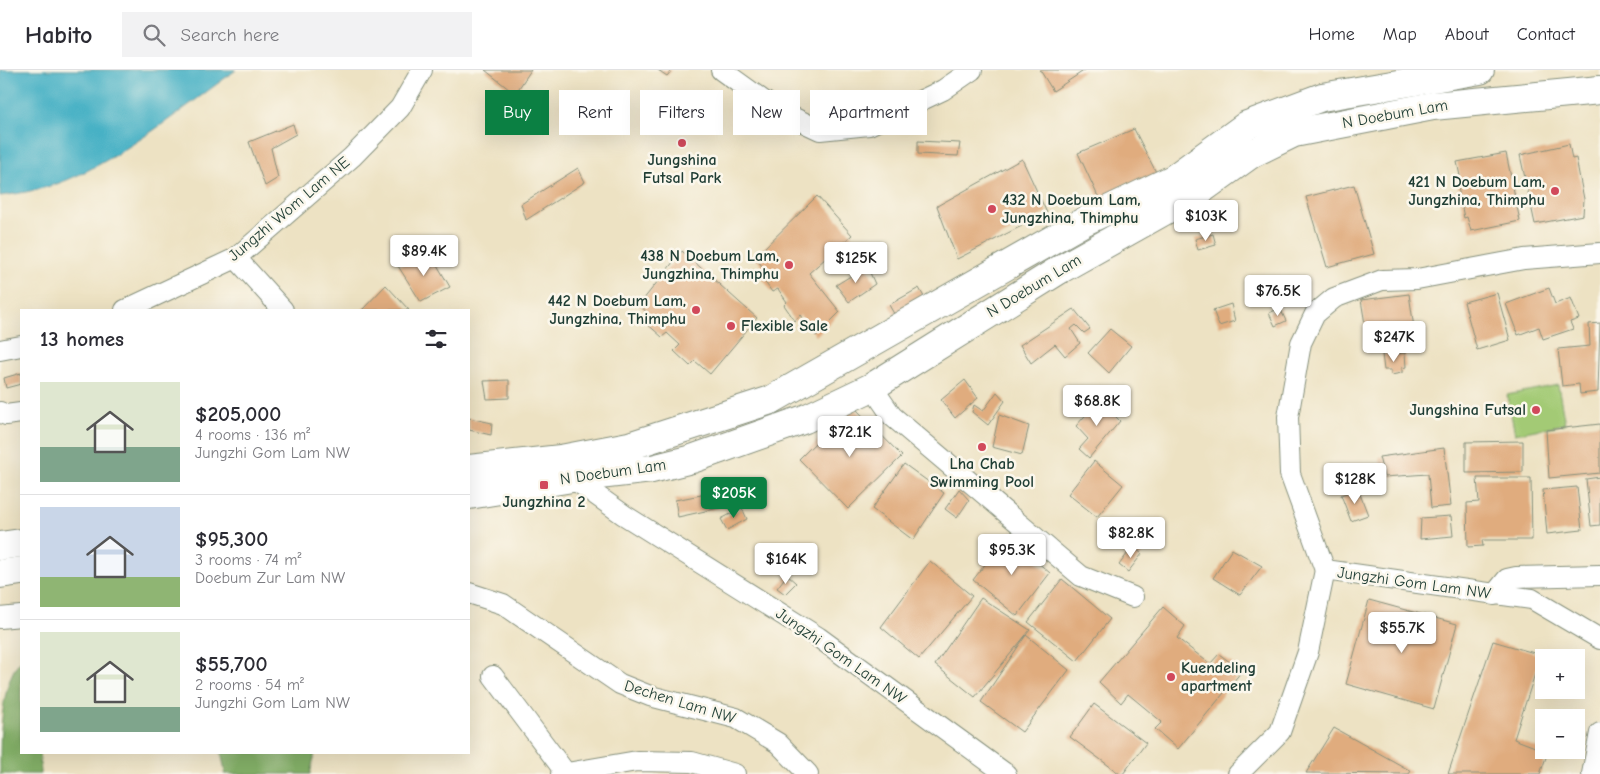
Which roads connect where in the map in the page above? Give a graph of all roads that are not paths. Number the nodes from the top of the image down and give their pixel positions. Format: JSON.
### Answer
{"nodes":[{"id":1,"x":422,"y":70,"type":"edge"},
{"id":2,"x":720,"y":70,"type":"edge"},
{"id":3,"x":972,"y":70,"type":"edge"},
{"id":4,"x":1480,"y":70,"type":"edge"},
{"id":5,"x":1600,"y":90,"type":"edge"},
{"id":6,"x":1600,"y":253,"type":"edge"},
{"id":7,"x":236,"y":258,"type":"junction"},
{"id":8,"x":127,"y":309,"type":"edge"},
{"id":9,"x":282,"y":309,"type":"edge"},
{"id":10,"x":20,"y":346,"type":"edge"},
{"id":11,"x":0,"y":350,"type":"edge"},
{"id":12,"x":872,"y":387,"type":"junction"},
{"id":13,"x":0,"y":412,"type":"edge"},
{"id":14,"x":20,"y":413,"type":"edge"},
{"id":15,"x":470,"y":469,"type":"edge"},
{"id":16,"x":572,"y":478,"type":"junction"},
{"id":17,"x":470,"y":495,"type":"edge"},
{"id":18,"x":20,"y":543,"type":"edge"},
{"id":19,"x":0,"y":546,"type":"edge"},
{"id":20,"x":1325,"y":570,"type":"junction"},
{"id":21,"x":20,"y":571,"type":"edge"},
{"id":22,"x":0,"y":574,"type":"edge"},
{"id":23,"x":1600,"y":575,"type":"edge"},
{"id":24,"x":470,"y":593,"type":"edge"},
{"id":25,"x":1494,"y":595,"type":"junction"},
{"id":26,"x":1133,"y":597,"type":"dead end"},
{"id":27,"x":20,"y":616,"type":"edge"},
{"id":28,"x":0,"y":618,"type":"edge"},
{"id":29,"x":1600,"y":639,"type":"edge"},
{"id":30,"x":494,"y":676,"type":"dead end"},
{"id":31,"x":1600,"y":733,"type":"edge"},
{"id":32,"x":563,"y":773,"type":"edge"},
{"id":33,"x":735,"y":774,"type":"edge"},
{"id":34,"x":808,"y":774,"type":"edge"},
{"id":35,"x":1006,"y":774,"type":"edge"},
{"id":36,"x":1238,"y":774,"type":"edge"},
{"id":37,"x":1592,"y":774,"type":"edge"}],
"edges":[{"from":1,"to":7,"type":"street","name":"Jungzhi Wom Lam NE"},
{"from":2,"to":3,"type":"street"},
{"from":4,"to":15,"type":"main road","name":"N Doebum Lam"},
{"from":5,"to":12,"type":"main road","name":"N Doebum Lam"},
{"from":6,"to":20,"type":"street"},
{"from":7,"to":8,"type":"street","name":"Jungzhi Wom Lam NE"},
{"from":7,"to":9,"type":"street"},
{"from":10,"to":11,"type":"street"},
{"from":12,"to":16,"type":"main road","name":"N Doebum Lam"},
{"from":12,"to":26,"type":"street"},
{"from":13,"to":14,"type":"street"},
{"from":16,"to":17,"type":"main road","name":"N Doebum Lam"},
{"from":16,"to":35,"type":"street","name":"Jungzhi Gom Lam NW"},
{"from":18,"to":19,"type":"main road"},
{"from":20,"to":25,"type":"street","name":"Jungzhi Gom Lam NW"},
{"from":20,"to":36,"type":"street","name":"Jungzhi Gom Lam NW"},
{"from":21,"to":22,"type":"main road"},
{"from":23,"to":25,"type":"street"},
{"from":24,"to":34,"type":"street","name":"Dechen Lam NW"},
{"from":25,"to":29,"type":"street","name":"Jungzhi Gom Lam NW"},
{"from":27,"to":28,"type":"street"},
{"from":30,"to":32,"type":"street"},
{"from":31,"to":37,"type":"street"},
{"from":32,"to":33,"type":"street"}]}
